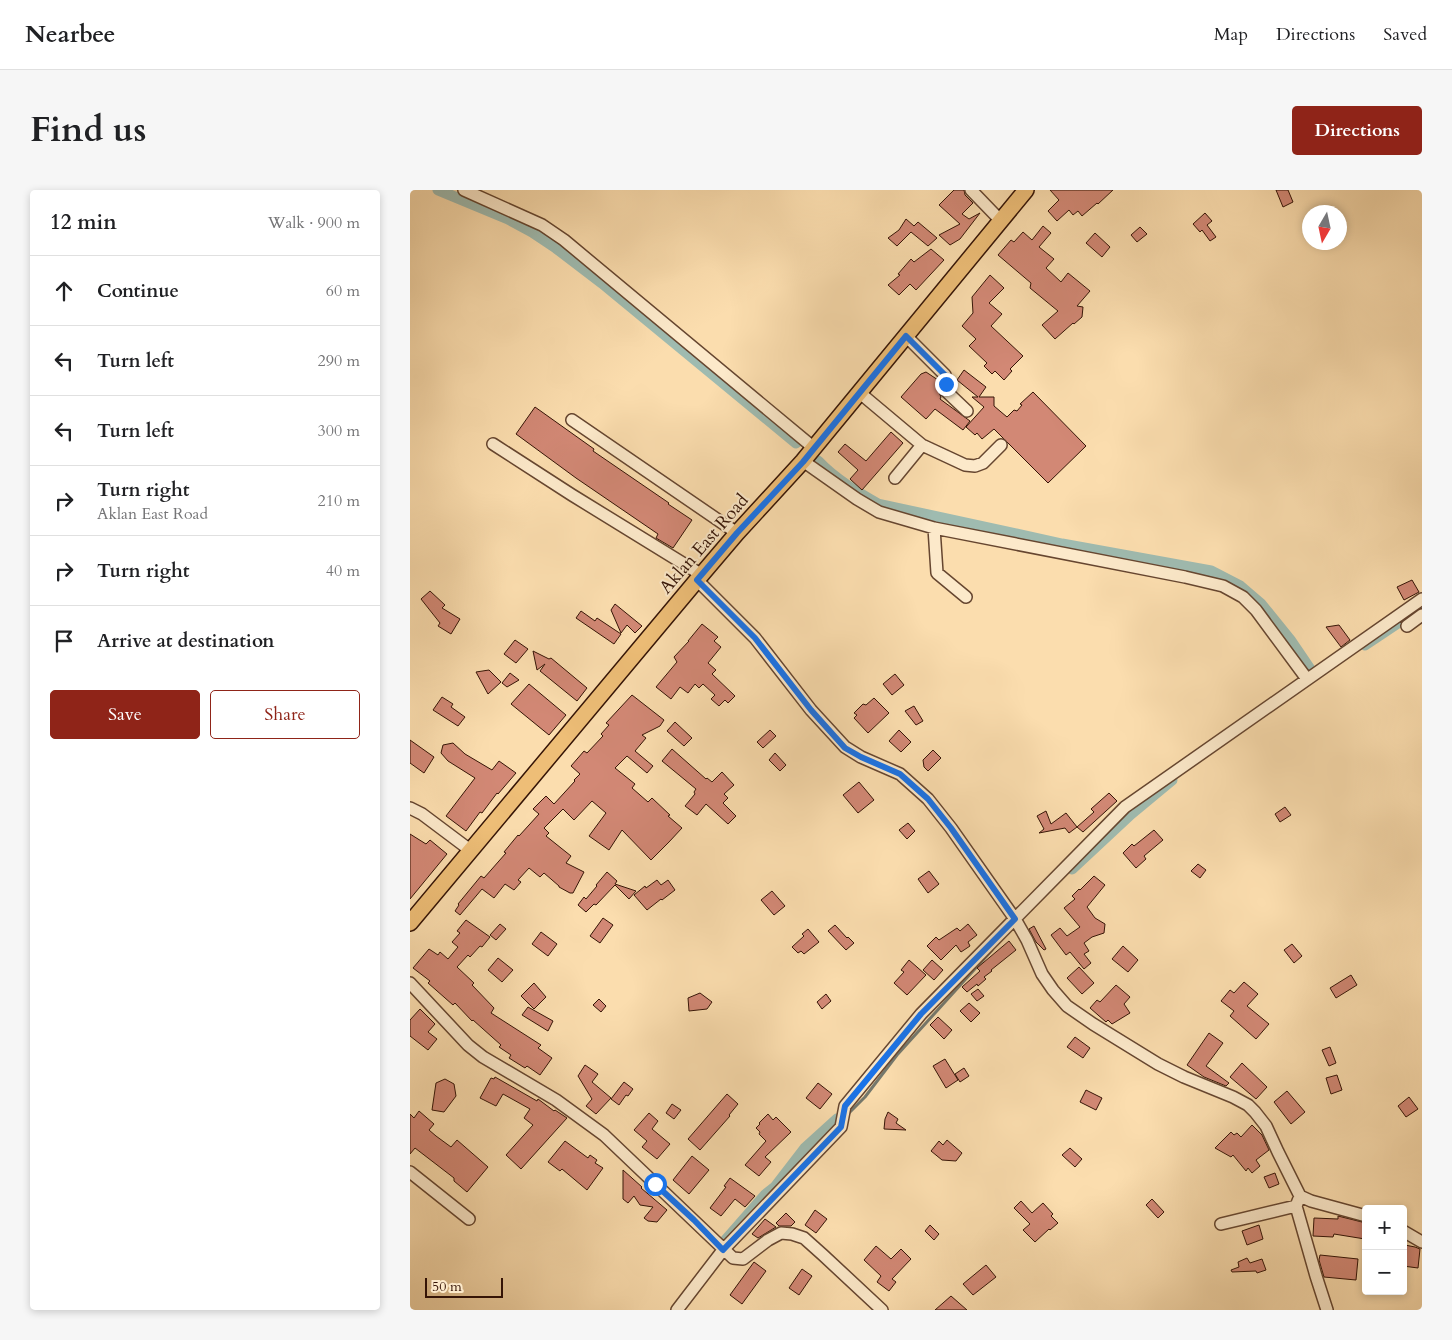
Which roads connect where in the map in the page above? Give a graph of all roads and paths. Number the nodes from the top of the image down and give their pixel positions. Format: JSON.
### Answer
{"nodes":[{"id":1,"x":464,"y":190,"type":"edge"},
{"id":2,"x":971,"y":190,"type":"edge"},
{"id":3,"x":1026,"y":190,"type":"edge"},
{"id":4,"x":1001,"y":221,"type":"junction"},
{"id":5,"x":906,"y":336,"type":"junction"},
{"id":6,"x":860,"y":393,"type":"junction"},
{"id":7,"x":967,"y":411,"type":"dead end"},
{"id":8,"x":572,"y":420,"type":"dead end"},
{"id":9,"x":493,"y":444,"type":"dead end"},
{"id":10,"x":922,"y":445,"type":"junction"},
{"id":11,"x":1001,"y":445,"type":"dead end"},
{"id":12,"x":814,"y":448,"type":"junction"},
{"id":13,"x":803,"y":462,"type":"junction"},
{"id":14,"x":895,"y":478,"type":"dead end"},
{"id":15,"x":934,"y":528,"type":"junction"},
{"id":16,"x":737,"y":533,"type":"junction"},
{"id":17,"x":700,"y":577,"type":"junction"},
{"id":18,"x":966,"y":597,"type":"dead end"},
{"id":19,"x":1422,"y":599,"type":"edge"},
{"id":20,"x":1422,"y":616,"type":"edge"},
{"id":21,"x":1407,"y":626,"type":"dead end"},
{"id":22,"x":1307,"y":679,"type":"junction"},
{"id":23,"x":410,"y":808,"type":"edge"},
{"id":24,"x":470,"y":850,"type":"junction"},
{"id":25,"x":1015,"y":919,"type":"junction"},
{"id":26,"x":410,"y":923,"type":"edge"},
{"id":27,"x":410,"y":983,"type":"edge"},
{"id":28,"x":410,"y":1172,"type":"edge"},
{"id":29,"x":1298,"y":1201,"type":"junction"},
{"id":30,"x":1362,"y":1215,"type":"edge"},
{"id":31,"x":469,"y":1219,"type":"dead end"},
{"id":32,"x":1221,"y":1224,"type":"dead end"},
{"id":33,"x":1407,"y":1233,"type":"edge"},
{"id":34,"x":1422,"y":1242,"type":"edge"},
{"id":35,"x":723,"y":1250,"type":"junction"},
{"id":36,"x":677,"y":1310,"type":"edge"},
{"id":37,"x":882,"y":1310,"type":"edge"},
{"id":38,"x":1327,"y":1310,"type":"edge"}],
"edges":[{"from":1,"to":12,"type":"street"},
{"from":2,"to":4,"type":"street"},
{"from":3,"to":4,"type":"main road","name":"Aklan East Road"},
{"from":4,"to":5,"type":"main road","name":"Aklan East Road"},
{"from":5,"to":6,"type":"main road","name":"Aklan East Road"},
{"from":5,"to":7,"type":"street"},
{"from":6,"to":10,"type":"street"},
{"from":6,"to":12,"type":"main road","name":"Aklan East Road"},
{"from":8,"to":16,"type":"street"},
{"from":9,"to":17,"type":"street"},
{"from":10,"to":11,"type":"street"},
{"from":10,"to":14,"type":"street"},
{"from":12,"to":13,"type":"main road","name":"Aklan East Road"},
{"from":13,"to":15,"type":"street"},
{"from":13,"to":16,"type":"main road","name":"Aklan East Road"},
{"from":15,"to":18,"type":"street"},
{"from":15,"to":22,"type":"street"},
{"from":16,"to":17,"type":"main road","name":"Aklan East Road"},
{"from":17,"to":24,"type":"main road","name":"Aklan East Road"},
{"from":17,"to":25,"type":"street"},
{"from":19,"to":22,"type":"street"},
{"from":20,"to":21,"type":"street"},
{"from":22,"to":25,"type":"street"},
{"from":23,"to":24,"type":"street"},
{"from":24,"to":26,"type":"main road","name":"Aklan East Road"},
{"from":25,"to":29,"type":"street"},
{"from":25,"to":35,"type":"street"},
{"from":27,"to":35,"type":"street"},
{"from":28,"to":31,"type":"street"},
{"from":29,"to":30,"type":"street"},
{"from":29,"to":32,"type":"street"},
{"from":29,"to":38,"type":"street"},
{"from":33,"to":34,"type":"street"},
{"from":35,"to":36,"type":"street"},
{"from":35,"to":37,"type":"street"}]}
